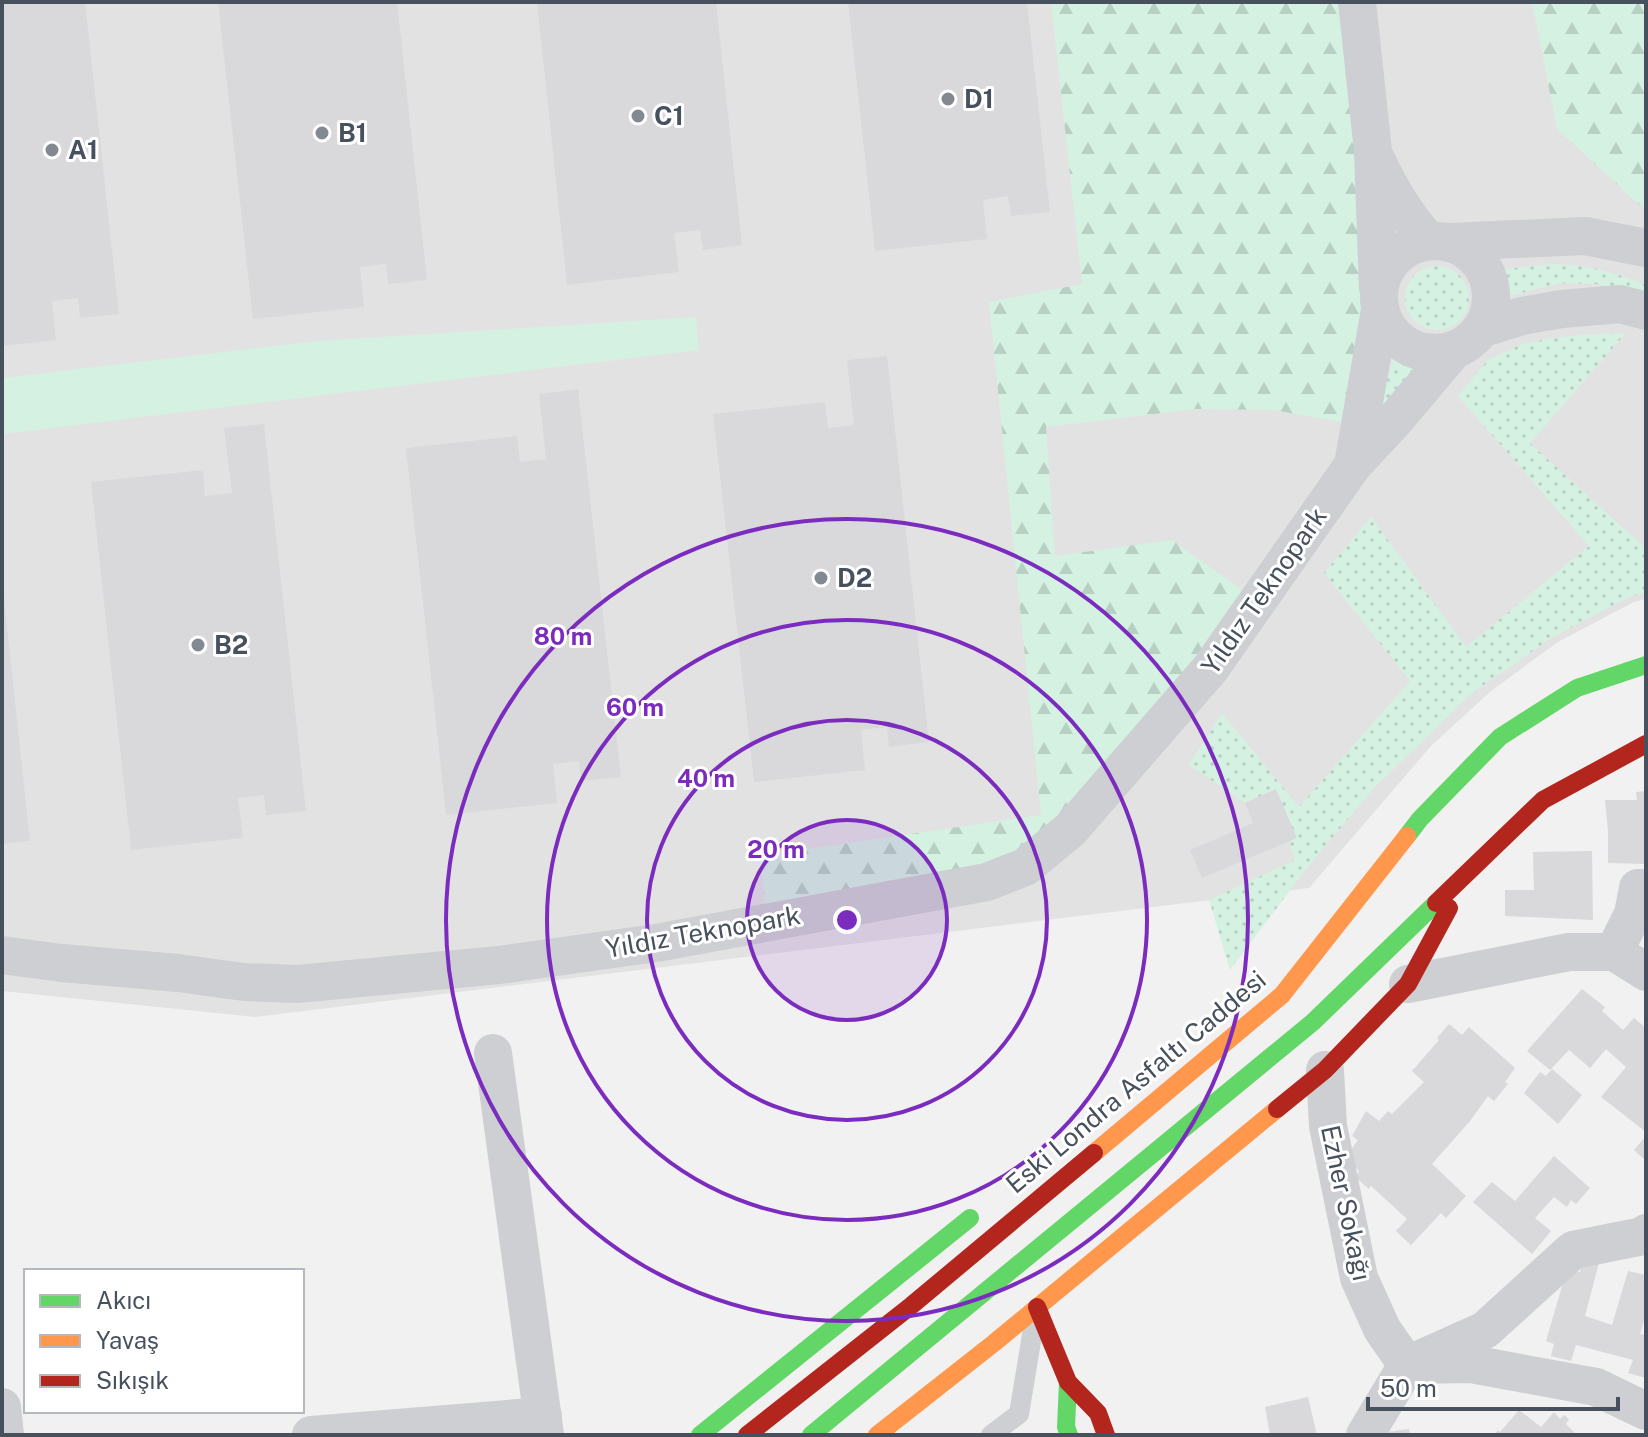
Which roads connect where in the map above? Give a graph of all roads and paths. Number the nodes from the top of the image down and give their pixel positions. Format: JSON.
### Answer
{"nodes":[{"id":1,"x":1357,"y":2,"type":"edge"},
{"id":2,"x":1373,"y":151,"type":"junction"},
{"id":3,"x":1439,"y":242,"type":"junction"},
{"id":4,"x":1646,"y":248,"type":"edge"},
{"id":5,"x":1379,"y":300,"type":"junction"},
{"id":6,"x":1646,"y":311,"type":"edge"},
{"id":7,"x":1468,"y":339,"type":"junction"},
{"id":8,"x":1353,"y":465,"type":"junction"},
{"id":9,"x":1646,"y":665,"type":"edge"},
{"id":10,"x":1646,"y":744,"type":"edge"},
{"id":11,"x":1420,"y":819,"type":"junction"},
{"id":12,"x":1469,"y":871,"type":"junction"},
{"id":13,"x":1646,"y":888,"type":"edge"},
{"id":14,"x":1321,"y":916,"type":"dead end"},
{"id":15,"x":1614,"y":952,"type":"junction"},
{"id":16,"x":2,"y":955,"type":"edge"},
{"id":17,"x":1646,"y":972,"type":"edge"},
{"id":18,"x":1408,"y":984,"type":"junction"},
{"id":19,"x":493,"y":1053,"type":"dead end"},
{"id":20,"x":1325,"y":1070,"type":"junction"},
{"id":21,"x":978,"y":1211,"type":"dead end"},
{"id":22,"x":1645,"y":1236,"type":"edge"},
{"id":23,"x":1037,"y":1307,"type":"junction"},
{"id":24,"x":1407,"y":1365,"type":"junction"},
{"id":25,"x":1068,"y":1382,"type":"junction"},
{"id":26,"x":2,"y":1407,"type":"edge"},
{"id":27,"x":1646,"y":1411,"type":"edge"},
{"id":28,"x":544,"y":1426,"type":"edge"},
{"id":29,"x":5,"y":1435,"type":"edge"},
{"id":30,"x":311,"y":1435,"type":"edge"},
{"id":31,"x":700,"y":1435,"type":"edge"},
{"id":32,"x":747,"y":1435,"type":"edge"},
{"id":33,"x":811,"y":1435,"type":"edge"},
{"id":34,"x":877,"y":1435,"type":"edge"},
{"id":35,"x":991,"y":1435,"type":"edge"},
{"id":36,"x":1069,"y":1435,"type":"edge"},
{"id":37,"x":1106,"y":1435,"type":"edge"},
{"id":38,"x":1365,"y":1435,"type":"edge"}],
"edges":[{"from":1,"to":2,"type":"street","name":"Yıldız Teknopark"},
{"from":2,"to":3,"type":"street","name":"Yıldız Teknopark"},
{"from":2,"to":5,"type":"street","name":"Yıldız Teknopark"},
{"from":3,"to":4,"type":"street"},
{"from":3,"to":5,"type":"street"},
{"from":3,"to":7,"type":"street"},
{"from":5,"to":7,"type":"street"},
{"from":5,"to":8,"type":"street","name":"Yıldız Teknopark"},
{"from":6,"to":7,"type":"street"},
{"from":7,"to":8,"type":"street","name":"Yıldız Teknopark"},
{"from":8,"to":16,"type":"street","name":"Yıldız Teknopark"},
{"from":9,"to":11,"type":"main road","name":"Eski Londra Asfaltı Caddesi"},
{"from":10,"to":12,"type":"main road"},
{"from":11,"to":14,"type":"main road"},
{"from":11,"to":32,"type":"main road","name":"Eski Londra Asfaltı Caddesi"},
{"from":12,"to":18,"type":"main road"},
{"from":12,"to":33,"type":"main road"},
{"from":13,"to":15,"type":"street"},
{"from":15,"to":17,"type":"street"},
{"from":15,"to":18,"type":"street"},
{"from":18,"to":20,"type":"main road"},
{"from":19,"to":28,"type":"street"},
{"from":20,"to":23,"type":"main road"},
{"from":20,"to":24,"type":"street","name":"Ezher Sokağı"},
{"from":21,"to":31,"type":"main road"},
{"from":22,"to":24,"type":"street"},
{"from":23,"to":25,"type":"main road"},
{"from":23,"to":34,"type":"main road"},
{"from":23,"to":35,"type":"lane"},
{"from":24,"to":27,"type":"street"},
{"from":24,"to":38,"type":"street"},
{"from":25,"to":36,"type":"main road"},
{"from":25,"to":37,"type":"main road"},
{"from":26,"to":29,"type":"street"},
{"from":28,"to":30,"type":"street"}]}
